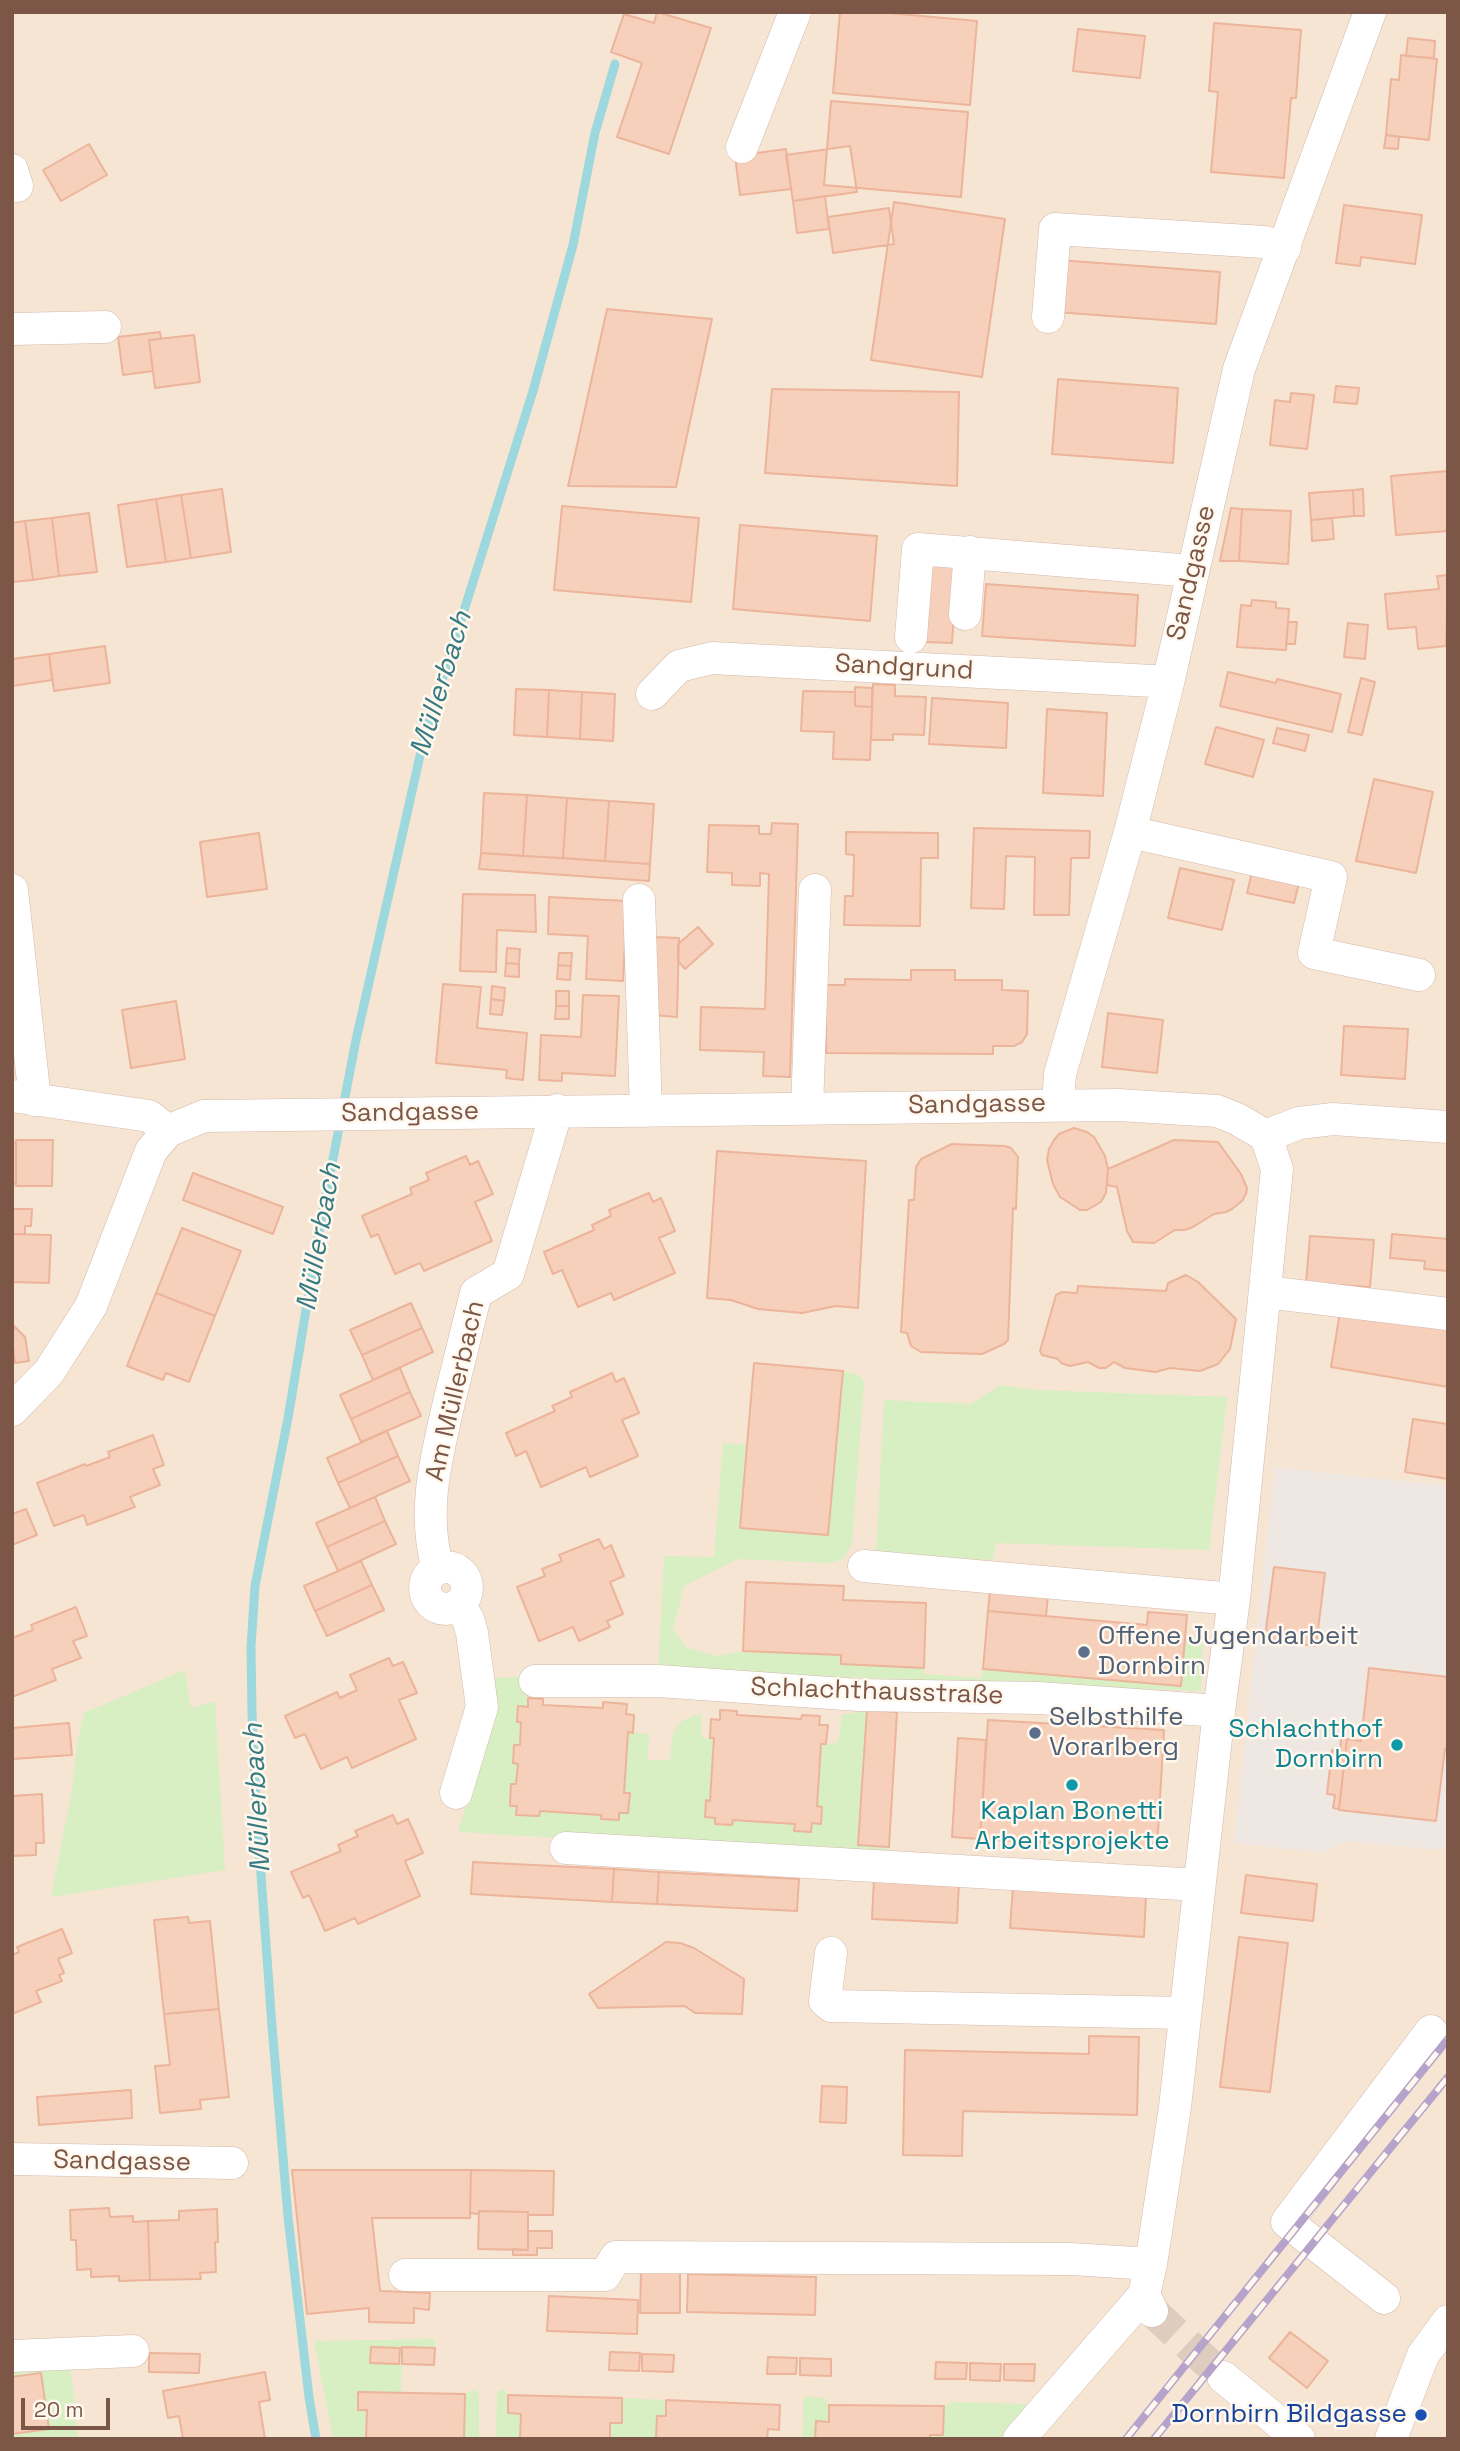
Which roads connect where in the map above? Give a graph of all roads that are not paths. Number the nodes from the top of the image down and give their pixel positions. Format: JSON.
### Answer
{"nodes":[{"id":1,"x":795,"y":12,"type":"edge"},
{"id":2,"x":1370,"y":12,"type":"edge"},
{"id":3,"x":742,"y":147,"type":"dead end"},
{"id":4,"x":1285,"y":248,"type":"junction"},
{"id":5,"x":1048,"y":317,"type":"dead end"},
{"id":6,"x":105,"y":327,"type":"dead end"},
{"id":7,"x":12,"y":329,"type":"edge"},
{"id":8,"x":970,"y":552,"type":"junction"},
{"id":9,"x":1193,"y":571,"type":"junction"},
{"id":10,"x":965,"y":614,"type":"dead end"},
{"id":11,"x":911,"y":636,"type":"dead end"},
{"id":12,"x":1168,"y":683,"type":"junction"},
{"id":13,"x":652,"y":694,"type":"dead end"},
{"id":14,"x":1130,"y":832,"type":"junction"},
{"id":15,"x":12,"y":890,"type":"edge"},
{"id":16,"x":815,"y":890,"type":"dead end"},
{"id":17,"x":639,"y":900,"type":"dead end"},
{"id":18,"x":1419,"y":975,"type":"dead end"},
{"id":19,"x":24,"y":1098,"type":"edge"},
{"id":20,"x":1058,"y":1105,"type":"junction"},
{"id":21,"x":807,"y":1108,"type":"junction"},
{"id":22,"x":557,"y":1110,"type":"junction"},
{"id":23,"x":646,"y":1111,"type":"junction"},
{"id":24,"x":1448,"y":1127,"type":"edge"},
{"id":25,"x":169,"y":1131,"type":"junction"},
{"id":26,"x":1266,"y":1136,"type":"junction"},
{"id":27,"x":1266,"y":1292,"type":"junction"},
{"id":28,"x":1448,"y":1314,"type":"edge"},
{"id":29,"x":12,"y":1410,"type":"edge"},
{"id":30,"x":864,"y":1566,"type":"dead end"},
{"id":31,"x":1234,"y":1599,"type":"junction"},
{"id":32,"x":535,"y":1681,"type":"dead end"},
{"id":33,"x":1219,"y":1711,"type":"junction"},
{"id":34,"x":456,"y":1793,"type":"dead end"},
{"id":35,"x":566,"y":1849,"type":"dead end"},
{"id":36,"x":1199,"y":1885,"type":"junction"},
{"id":37,"x":831,"y":1952,"type":"dead end"},
{"id":38,"x":1185,"y":2013,"type":"junction"},
{"id":39,"x":1431,"y":2031,"type":"dead end"},
{"id":40,"x":12,"y":2159,"type":"edge"},
{"id":41,"x":232,"y":2163,"type":"dead end"},
{"id":42,"x":1151,"y":2264,"type":"junction"},
{"id":43,"x":405,"y":2275,"type":"dead end"},
{"id":44,"x":1384,"y":2298,"type":"dead end"},
{"id":45,"x":1448,"y":2321,"type":"edge"},
{"id":46,"x":132,"y":2351,"type":"dead end"},
{"id":47,"x":12,"y":2356,"type":"edge"},
{"id":48,"x":1223,"y":2377,"type":"tunnel mouth"},
{"id":49,"x":1019,"y":2439,"type":"edge"},
{"id":50,"x":1300,"y":2439,"type":"edge"},
{"id":51,"x":1391,"y":2439,"type":"edge"}],
"edges":[{"from":1,"to":3,"type":"street"},
{"from":2,"to":4,"type":"street","name":"Sandgasse"},
{"from":4,"to":5,"type":"street"},
{"from":4,"to":9,"type":"street","name":"Sandgasse"},
{"from":6,"to":7,"type":"street"},
{"from":8,"to":9,"type":"street"},
{"from":8,"to":10,"type":"street"},
{"from":8,"to":11,"type":"street"},
{"from":9,"to":12,"type":"street","name":"Sandgasse"},
{"from":12,"to":13,"type":"street","name":"Sandgrund"},
{"from":12,"to":14,"type":"street","name":"Sandgasse"},
{"from":14,"to":18,"type":"street"},
{"from":14,"to":20,"type":"street","name":"Sandgasse"},
{"from":15,"to":19,"type":"street"},
{"from":16,"to":21,"type":"street"},
{"from":17,"to":23,"type":"street"},
{"from":19,"to":25,"type":"street"},
{"from":20,"to":21,"type":"street","name":"Sandgasse"},
{"from":20,"to":26,"type":"street"},
{"from":21,"to":23,"type":"street","name":"Sandgasse"},
{"from":22,"to":23,"type":"street","name":"Sandgasse"},
{"from":22,"to":25,"type":"street","name":"Sandgasse"},
{"from":22,"to":34,"type":"street","name":"Am Müllerbach"},
{"from":24,"to":26,"type":"street"},
{"from":25,"to":29,"type":"street","name":"Sandgasse"},
{"from":26,"to":27,"type":"street"},
{"from":27,"to":28,"type":"street"},
{"from":27,"to":31,"type":"street"},
{"from":30,"to":31,"type":"street"},
{"from":31,"to":33,"type":"street"},
{"from":32,"to":33,"type":"street","name":"Schlachthausstraße"},
{"from":33,"to":36,"type":"street"},
{"from":35,"to":36,"type":"street"},
{"from":36,"to":38,"type":"street"},
{"from":37,"to":38,"type":"street"},
{"from":38,"to":42,"type":"street"},
{"from":39,"to":44,"type":"street"},
{"from":40,"to":41,"type":"street","name":"Sandgasse"},
{"from":42,"to":43,"type":"street"},
{"from":42,"to":49,"type":"street"},
{"from":45,"to":51,"type":"street"},
{"from":46,"to":47,"type":"street"},
{"from":48,"to":50,"type":"street"}]}
